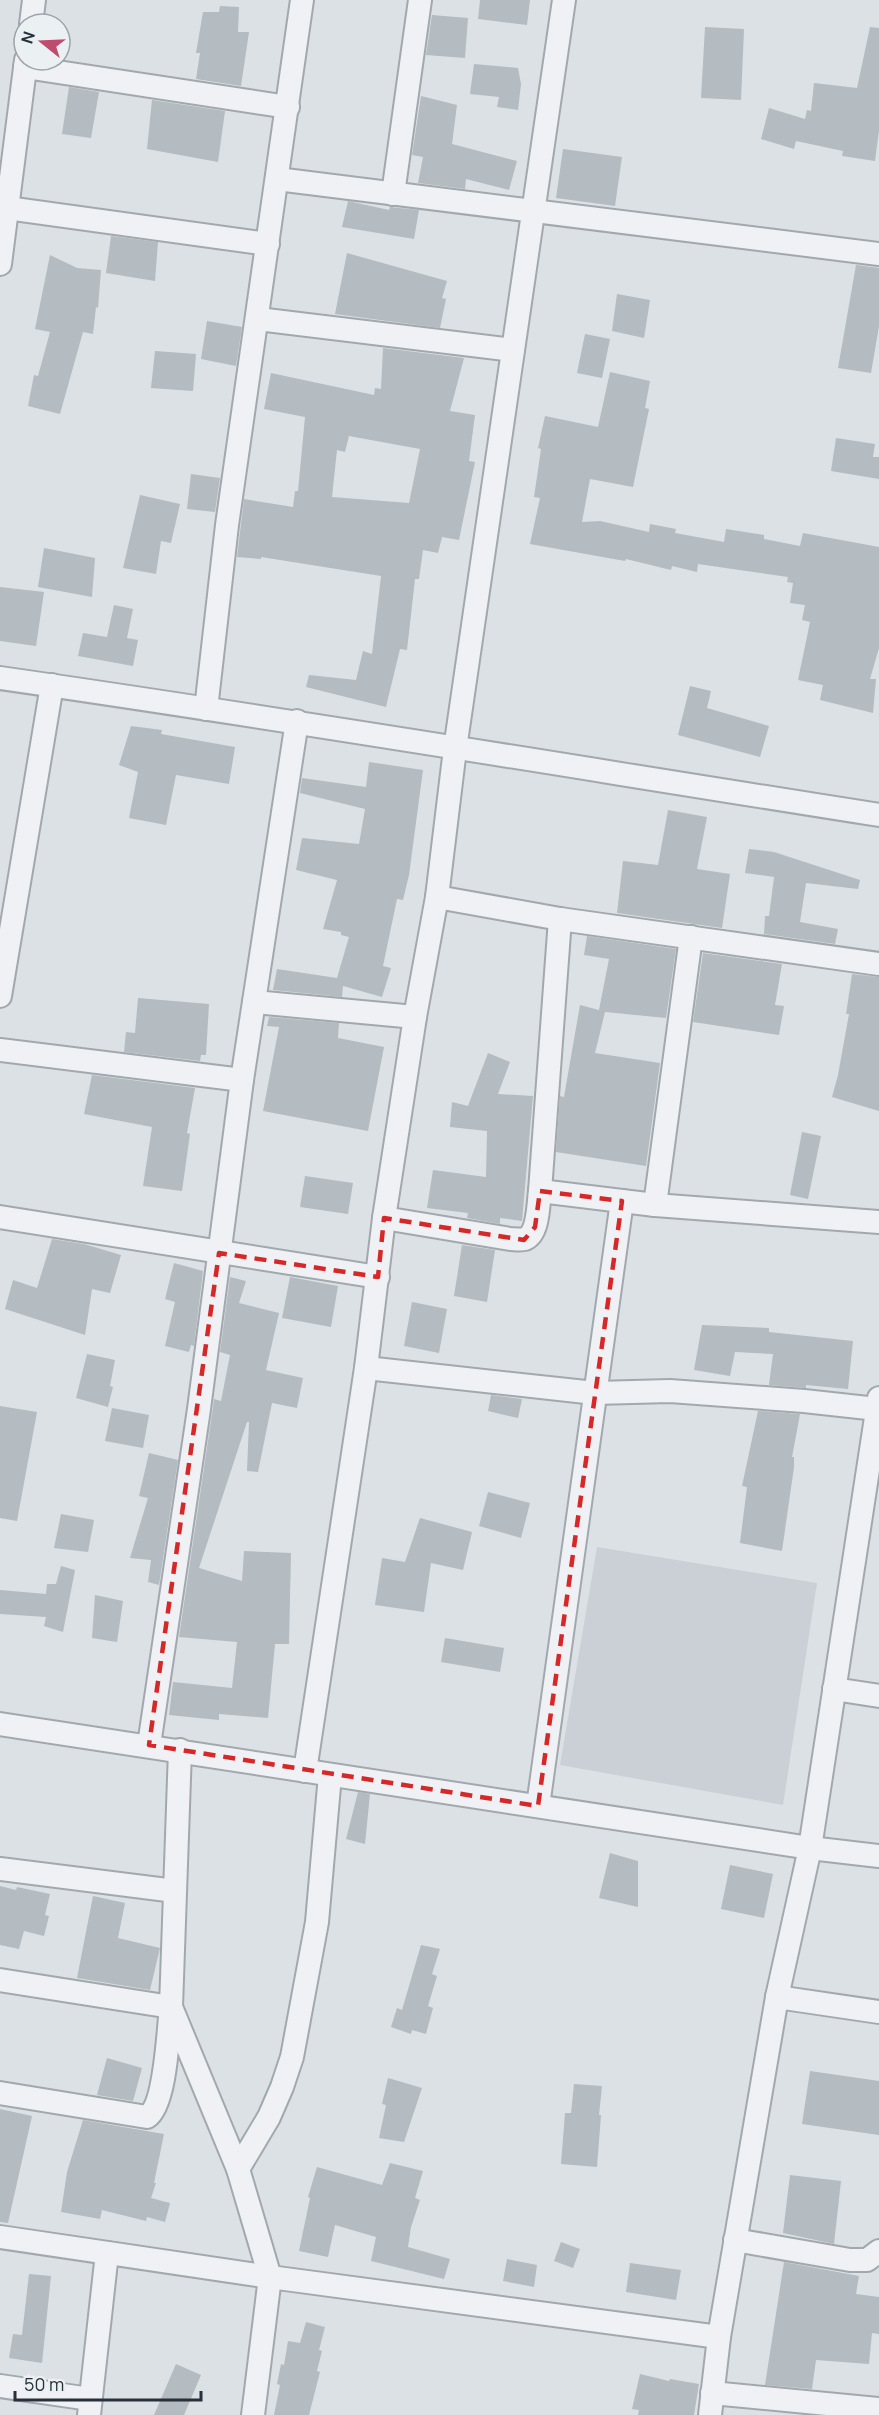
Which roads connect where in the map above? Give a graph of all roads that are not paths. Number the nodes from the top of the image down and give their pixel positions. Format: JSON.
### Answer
{"nodes":[{"id":1,"x":302,"y":0,"type":"edge"},
{"id":2,"x":420,"y":0,"type":"edge"},
{"id":3,"x":564,"y":0,"type":"edge"},
{"id":4,"x":23,"y":72,"type":"edge"},
{"id":5,"x":72,"y":72,"type":"edge"},
{"id":6,"x":288,"y":107,"type":"junction"},
{"id":7,"x":8,"y":136,"type":"edge"},
{"id":8,"x":277,"y":178,"type":"junction"},
{"id":9,"x":393,"y":194,"type":"junction"},
{"id":10,"x":7,"y":208,"type":"junction"},
{"id":11,"x":532,"y":211,"type":"junction"},
{"id":12,"x":268,"y":244,"type":"junction"},
{"id":13,"x":879,"y":254,"type":"edge"},
{"id":14,"x":0,"y":264,"type":"edge"},
{"id":15,"x":258,"y":319,"type":"junction"},
{"id":16,"x":513,"y":350,"type":"junction"},
{"id":17,"x":0,"y":678,"type":"edge"},
{"id":18,"x":52,"y":685,"type":"junction"},
{"id":19,"x":206,"y":709,"type":"junction"},
{"id":20,"x":297,"y":721,"type":"junction"},
{"id":21,"x":455,"y":748,"type":"junction"},
{"id":22,"x":879,"y":815,"type":"edge"},
{"id":23,"x":437,"y":897,"type":"junction"},
{"id":24,"x":560,"y":920,"type":"junction"},
{"id":25,"x":691,"y":937,"type":"junction"},
{"id":26,"x":879,"y":964,"type":"edge"},
{"id":27,"x":0,"y":996,"type":"edge"},
{"id":28,"x":254,"y":1002,"type":"junction"},
{"id":29,"x":415,"y":1017,"type":"junction"},
{"id":30,"x":0,"y":1050,"type":"edge"},
{"id":31,"x":242,"y":1080,"type":"junction"},
{"id":32,"x":540,"y":1191,"type":"junction"},
{"id":33,"x":622,"y":1201,"type":"junction"},
{"id":34,"x":655,"y":1205,"type":"junction"},
{"id":35,"x":0,"y":1217,"type":"edge"},
{"id":36,"x":384,"y":1218,"type":"junction"},
{"id":37,"x":879,"y":1222,"type":"edge"},
{"id":38,"x":219,"y":1252,"type":"junction"},
{"id":39,"x":378,"y":1277,"type":"junction"},
{"id":40,"x":366,"y":1368,"type":"junction"},
{"id":41,"x":595,"y":1393,"type":"junction"},
{"id":42,"x":878,"y":1404,"type":"edge"},
{"id":43,"x":834,"y":1689,"type":"junction"},
{"id":44,"x":879,"y":1696,"type":"edge"},
{"id":45,"x":0,"y":1724,"type":"edge"},
{"id":46,"x":148,"y":1745,"type":"junction"},
{"id":47,"x":180,"y":1750,"type":"junction"},
{"id":48,"x":304,"y":1771,"type":"junction"},
{"id":49,"x":330,"y":1775,"type":"junction"},
{"id":50,"x":537,"y":1806,"type":"junction"},
{"id":51,"x":810,"y":1848,"type":"junction"},
{"id":52,"x":879,"y":1856,"type":"edge"},
{"id":53,"x":0,"y":1869,"type":"edge"},
{"id":54,"x":175,"y":1891,"type":"junction"},
{"id":55,"x":0,"y":1980,"type":"edge"},
{"id":56,"x":777,"y":1997,"type":"junction"},
{"id":57,"x":171,"y":2007,"type":"junction"},
{"id":58,"x":879,"y":2012,"type":"edge"},
{"id":59,"x":0,"y":2093,"type":"edge"},
{"id":60,"x":237,"y":2169,"type":"junction"},
{"id":61,"x":0,"y":2237,"type":"edge"},
{"id":62,"x":735,"y":2240,"type":"junction"},
{"id":63,"x":879,"y":2252,"type":"edge"},
{"id":64,"x":107,"y":2253,"type":"junction"},
{"id":65,"x":270,"y":2277,"type":"junction"},
{"id":66,"x":719,"y":2337,"type":"junction"},
{"id":67,"x":0,"y":2386,"type":"edge"},
{"id":68,"x":711,"y":2404,"type":"edge"},
{"id":69,"x":89,"y":2407,"type":"edge"},
{"id":70,"x":879,"y":2409,"type":"edge"},
{"id":71,"x":253,"y":2415,"type":"edge"}],
"edges":[{"from":1,"to":6,"type":"street"},
{"from":2,"to":9,"type":"street"},
{"from":3,"to":11,"type":"street"},
{"from":4,"to":7,"type":"street"},
{"from":5,"to":6,"type":"street"},
{"from":6,"to":8,"type":"street"},
{"from":7,"to":10,"type":"street"},
{"from":8,"to":9,"type":"street"},
{"from":8,"to":12,"type":"street"},
{"from":9,"to":11,"type":"street"},
{"from":10,"to":12,"type":"street"},
{"from":10,"to":14,"type":"street"},
{"from":11,"to":13,"type":"street"},
{"from":11,"to":16,"type":"street"},
{"from":12,"to":15,"type":"street"},
{"from":15,"to":16,"type":"street"},
{"from":15,"to":19,"type":"street"},
{"from":16,"to":21,"type":"street"},
{"from":17,"to":18,"type":"street"},
{"from":18,"to":19,"type":"street"},
{"from":18,"to":27,"type":"street"},
{"from":19,"to":20,"type":"street"},
{"from":20,"to":21,"type":"street"},
{"from":20,"to":28,"type":"street"},
{"from":21,"to":22,"type":"street"},
{"from":21,"to":23,"type":"street"},
{"from":23,"to":24,"type":"street"},
{"from":23,"to":29,"type":"street"},
{"from":24,"to":25,"type":"street"},
{"from":24,"to":32,"type":"street"},
{"from":25,"to":26,"type":"street"},
{"from":25,"to":34,"type":"street"},
{"from":28,"to":29,"type":"street"},
{"from":28,"to":31,"type":"street"},
{"from":29,"to":36,"type":"street"},
{"from":30,"to":31,"type":"street"},
{"from":31,"to":38,"type":"street"},
{"from":32,"to":33,"type":"street"},
{"from":32,"to":36,"type":"street"},
{"from":33,"to":34,"type":"street"},
{"from":33,"to":41,"type":"street"},
{"from":34,"to":37,"type":"street"},
{"from":35,"to":38,"type":"street"},
{"from":36,"to":39,"type":"street"},
{"from":38,"to":39,"type":"street"},
{"from":38,"to":46,"type":"street"},
{"from":39,"to":40,"type":"street"},
{"from":40,"to":41,"type":"street"},
{"from":40,"to":48,"type":"street"},
{"from":41,"to":42,"type":"street"},
{"from":41,"to":50,"type":"street"},
{"from":42,"to":43,"type":"street"},
{"from":43,"to":44,"type":"street"},
{"from":43,"to":51,"type":"street"},
{"from":45,"to":46,"type":"street"},
{"from":46,"to":47,"type":"street"},
{"from":47,"to":48,"type":"street"},
{"from":47,"to":54,"type":"street"},
{"from":48,"to":49,"type":"street"},
{"from":49,"to":50,"type":"street"},
{"from":49,"to":60,"type":"street"},
{"from":50,"to":51,"type":"street"},
{"from":51,"to":52,"type":"street"},
{"from":51,"to":56,"type":"street"},
{"from":53,"to":54,"type":"street"},
{"from":54,"to":57,"type":"street"},
{"from":55,"to":57,"type":"street"},
{"from":56,"to":58,"type":"street"},
{"from":56,"to":62,"type":"street"},
{"from":57,"to":59,"type":"street"},
{"from":57,"to":60,"type":"street"},
{"from":60,"to":65,"type":"street"},
{"from":61,"to":64,"type":"street"},
{"from":62,"to":63,"type":"street"},
{"from":62,"to":66,"type":"street"},
{"from":64,"to":65,"type":"street"},
{"from":64,"to":69,"type":"street"},
{"from":65,"to":66,"type":"street"},
{"from":65,"to":71,"type":"street"},
{"from":66,"to":68,"type":"street"},
{"from":67,"to":69,"type":"street"},
{"from":68,"to":70,"type":"street"}]}
